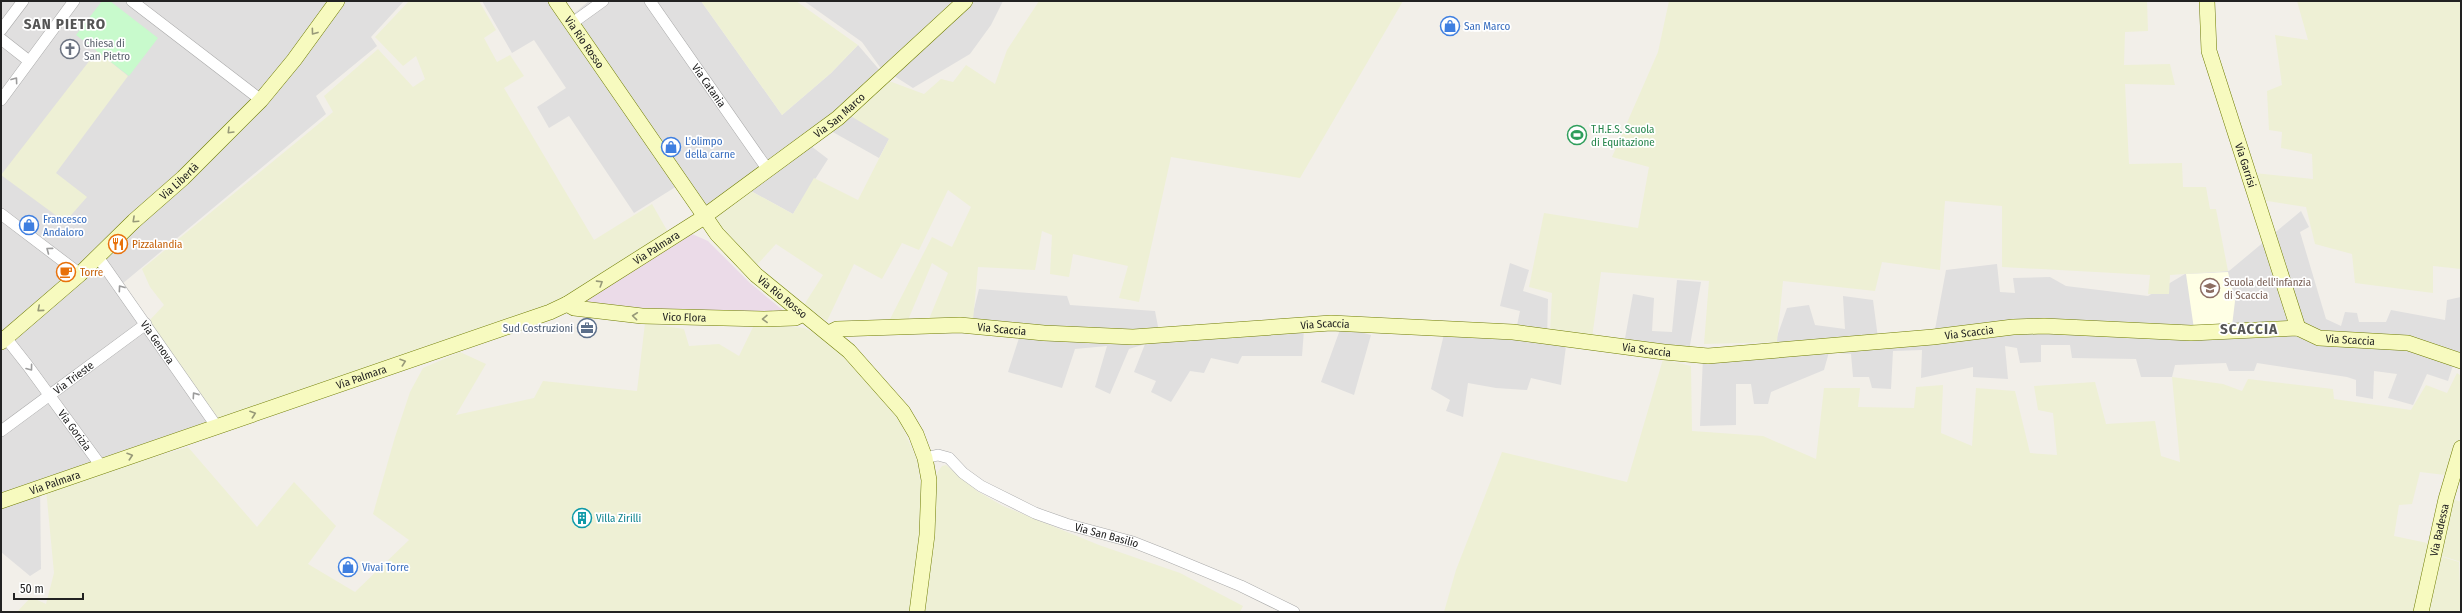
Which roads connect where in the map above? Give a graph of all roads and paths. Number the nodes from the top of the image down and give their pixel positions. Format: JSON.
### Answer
{"nodes":[{"id":1,"x":23,"y":1,"type":"edge"},
{"id":2,"x":74,"y":1,"type":"edge"},
{"id":3,"x":132,"y":1,"type":"edge"},
{"id":4,"x":337,"y":1,"type":"edge"},
{"id":5,"x":556,"y":1,"type":"edge"},
{"id":6,"x":603,"y":1,"type":"edge"},
{"id":7,"x":650,"y":1,"type":"edge"},
{"id":8,"x":966,"y":1,"type":"edge"},
{"id":9,"x":2207,"y":1,"type":"edge"},
{"id":10,"x":571,"y":24,"type":"junction"},
{"id":11,"x":1,"y":30,"type":"edge"},
{"id":12,"x":1,"y":39,"type":"edge"},
{"id":13,"x":29,"y":61,"type":"junction"},
{"id":14,"x":1,"y":100,"type":"edge"},
{"id":15,"x":261,"y":100,"type":"junction"},
{"id":16,"x":768,"y":170,"type":"junction"},
{"id":17,"x":1,"y":214,"type":"edge"},
{"id":18,"x":704,"y":217,"type":"junction"},
{"id":19,"x":98,"y":257,"type":"junction"},
{"id":20,"x":80,"y":274,"type":"junction"},
{"id":21,"x":567,"y":304,"type":"junction"},
{"id":22,"x":803,"y":314,"type":"junction"},
{"id":23,"x":146,"y":324,"type":"junction"},
{"id":24,"x":2298,"y":328,"type":"junction"},
{"id":25,"x":829,"y":333,"type":"junction"},
{"id":26,"x":3,"y":340,"type":"edge"},
{"id":27,"x":2461,"y":361,"type":"edge"},
{"id":28,"x":50,"y":395,"type":"junction"},
{"id":29,"x":217,"y":427,"type":"junction"},
{"id":30,"x":1,"y":431,"type":"edge"},
{"id":31,"x":2461,"y":448,"type":"edge"},
{"id":32,"x":925,"y":458,"type":"junction"},
{"id":33,"x":101,"y":466,"type":"junction"},
{"id":34,"x":1,"y":501,"type":"edge"},
{"id":35,"x":917,"y":612,"type":"edge"},
{"id":36,"x":1294,"y":612,"type":"edge"},
{"id":37,"x":2421,"y":612,"type":"edge"}],
"edges":[{"from":1,"to":11,"type":"street"},
{"from":2,"to":13,"type":"street"},
{"from":3,"to":15,"type":"street"},
{"from":4,"to":15,"type":"street","name":"Via Libertà","one_way":true},
{"from":5,"to":10,"type":"street","name":"Via Rio Rosso"},
{"from":6,"to":10,"type":"street"},
{"from":7,"to":16,"type":"street","name":"Via Catania"},
{"from":8,"to":16,"type":"street","name":"Via San Marco"},
{"from":9,"to":24,"type":"street","name":"Via Garrisi"},
{"from":10,"to":18,"type":"street","name":"Via Rio Rosso"},
{"from":12,"to":13,"type":"street"},
{"from":14,"to":13,"type":"street","one_way":true},
{"from":15,"to":19,"type":"street","name":"Via Libertà","one_way":true},
{"from":16,"to":18,"type":"street","name":"Via San Marco"},
{"from":20,"to":17,"type":"street","one_way":true},
{"from":21,"to":18,"type":"street","name":"Via Palmara","one_way":true},
{"from":18,"to":22,"type":"street","name":"Via Rio Rosso"},
{"from":19,"to":20,"type":"street","name":"Via Libertà"},
{"from":23,"to":19,"type":"street","name":"Via Genova","one_way":true},
{"from":20,"to":26,"type":"street","name":"Via Libertà","one_way":true},
{"from":22,"to":21,"type":"street","name":"Vico Flora","one_way":true},
{"from":29,"to":21,"type":"street","name":"Via Palmara","one_way":true},
{"from":22,"to":25,"type":"street","name":"Via Rio Rosso"},
{"from":23,"to":28,"type":"street","name":"Via Trieste"},
{"from":29,"to":23,"type":"street","name":"Via Genova","one_way":true},
{"from":24,"to":25,"type":"street","name":"Via Scaccia"},
{"from":24,"to":27,"type":"street","name":"Via Scaccia"},
{"from":25,"to":32,"type":"street","name":"Via Rio Rosso"},
{"from":26,"to":28,"type":"street","name":"Via Gorizia","one_way":true},
{"from":28,"to":30,"type":"street","name":"Via Trieste"},
{"from":28,"to":33,"type":"street","name":"Via Gorizia"},
{"from":33,"to":29,"type":"street","name":"Via Palmara","one_way":true},
{"from":31,"to":37,"type":"street","name":"Via Badessa"},
{"from":32,"to":35,"type":"street","name":"Via Rio Rosso"},
{"from":32,"to":36,"type":"street","name":"Via San Basilio"},
{"from":33,"to":34,"type":"street","name":"Via Palmara"}]}
